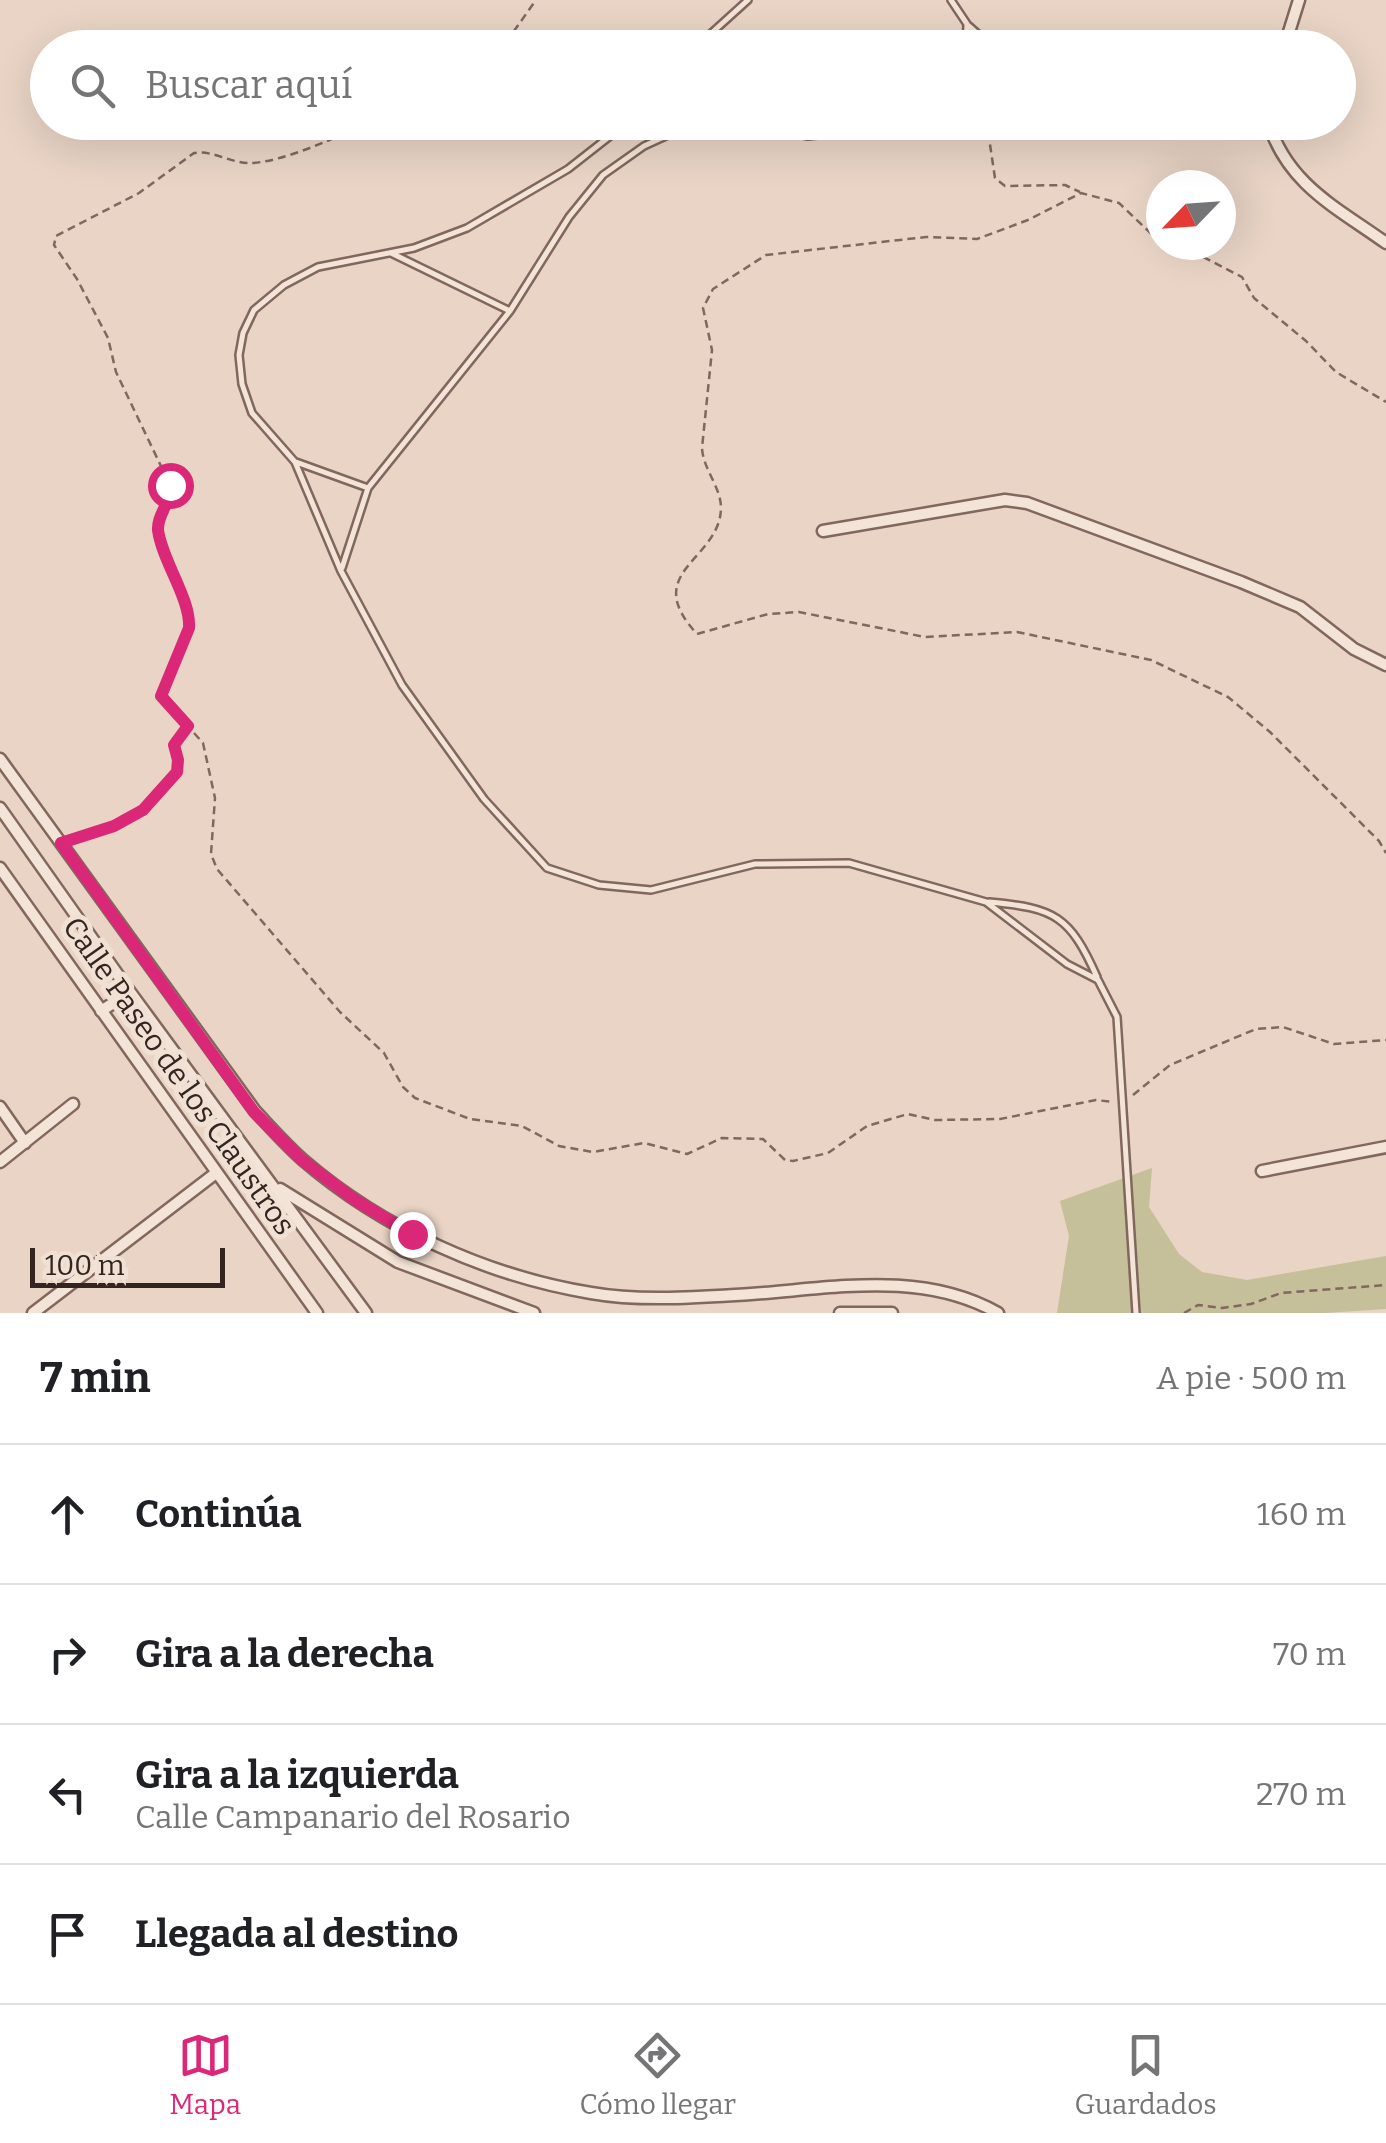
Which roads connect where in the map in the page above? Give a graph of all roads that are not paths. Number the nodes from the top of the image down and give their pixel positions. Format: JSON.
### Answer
{"nodes":[{"id":1,"x":748,"y":0,"type":"edge"},
{"id":2,"x":950,"y":0,"type":"edge"},
{"id":3,"x":1298,"y":0,"type":"edge"},
{"id":4,"x":967,"y":24,"type":"junction"},
{"id":5,"x":716,"y":30,"type":"edge"},
{"id":6,"x":967,"y":30,"type":"edge"},
{"id":7,"x":974,"y":30,"type":"edge"},
{"id":8,"x":1289,"y":30,"type":"edge"},
{"id":9,"x":605,"y":140,"type":"edge"},
{"id":10,"x":657,"y":140,"type":"edge"},
{"id":11,"x":1274,"y":140,"type":"edge"},
{"id":12,"x":1386,"y":243,"type":"edge"},
{"id":13,"x":390,"y":252,"type":"junction"},
{"id":14,"x":510,"y":312,"type":"junction"},
{"id":15,"x":295,"y":462,"type":"junction"},
{"id":16,"x":368,"y":488,"type":"junction"},
{"id":17,"x":823,"y":531,"type":"dead end"},
{"id":18,"x":341,"y":571,"type":"junction"},
{"id":19,"x":1386,"y":666,"type":"edge"},
{"id":20,"x":0,"y":759,"type":"edge"},
{"id":21,"x":0,"y":808,"type":"edge"},
{"id":22,"x":0,"y":868,"type":"edge"},
{"id":23,"x":986,"y":902,"type":"junction"},
{"id":24,"x":1098,"y":980,"type":"junction"},
{"id":25,"x":130,"y":992,"type":"junction"},
{"id":26,"x":101,"y":1011,"type":"junction"},
{"id":27,"x":74,"y":1104,"type":"dead end"},
{"id":28,"x":0,"y":1107,"type":"edge"},
{"id":29,"x":25,"y":1142,"type":"junction"},
{"id":30,"x":1386,"y":1147,"type":"edge"},
{"id":31,"x":0,"y":1162,"type":"edge"},
{"id":32,"x":1262,"y":1171,"type":"dead end"},
{"id":33,"x":216,"y":1173,"type":"junction"},
{"id":34,"x":271,"y":1183,"type":"junction"},
{"id":35,"x":33,"y":1313,"type":"edge"},
{"id":36,"x":317,"y":1313,"type":"edge"},
{"id":37,"x":366,"y":1313,"type":"edge"},
{"id":38,"x":534,"y":1313,"type":"edge"},
{"id":39,"x":840,"y":1313,"type":"edge"},
{"id":40,"x":892,"y":1313,"type":"edge"},
{"id":41,"x":998,"y":1313,"type":"edge"},
{"id":42,"x":1136,"y":1313,"type":"edge"}],
"edges":[{"from":1,"to":5,"type":"lane"},
{"from":2,"to":4,"type":"lane"},
{"from":3,"to":8,"type":"street"},
{"from":4,"to":6,"type":"lane"},
{"from":4,"to":7,"type":"lane"},
{"from":9,"to":13,"type":"lane"},
{"from":10,"to":14,"type":"lane"},
{"from":11,"to":12,"type":"street"},
{"from":13,"to":14,"type":"lane"},
{"from":13,"to":15,"type":"lane"},
{"from":14,"to":16,"type":"lane"},
{"from":15,"to":16,"type":"lane"},
{"from":15,"to":18,"type":"lane"},
{"from":16,"to":18,"type":"lane"},
{"from":17,"to":19,"type":"street"},
{"from":18,"to":23,"type":"lane"},
{"from":20,"to":41,"type":"street"},
{"from":21,"to":25,"type":"street","name":"Calle Paseo de los Claustros"},
{"from":22,"to":26,"type":"street","name":"Calle Paseo de los Claustros"},
{"from":23,"to":24,"type":"lane"},
{"from":23,"to":24,"type":"lane"},
{"from":24,"to":42,"type":"lane"},
{"from":25,"to":26,"type":"street"},
{"from":25,"to":34,"type":"street","name":"Calle Paseo de los Claustros"},
{"from":26,"to":33,"type":"street","name":"Calle Paseo de los Claustros"},
{"from":27,"to":29,"type":"street"},
{"from":28,"to":29,"type":"street"},
{"from":29,"to":31,"type":"street"},
{"from":30,"to":32,"type":"street"},
{"from":33,"to":35,"type":"street"},
{"from":33,"to":36,"type":"street","name":"Calle Paseo de los Claustros"},
{"from":34,"to":37,"type":"street","name":"Calle Paseo de los Claustros"},
{"from":34,"to":38,"type":"street"},
{"from":39,"to":40,"type":"street"}]}
